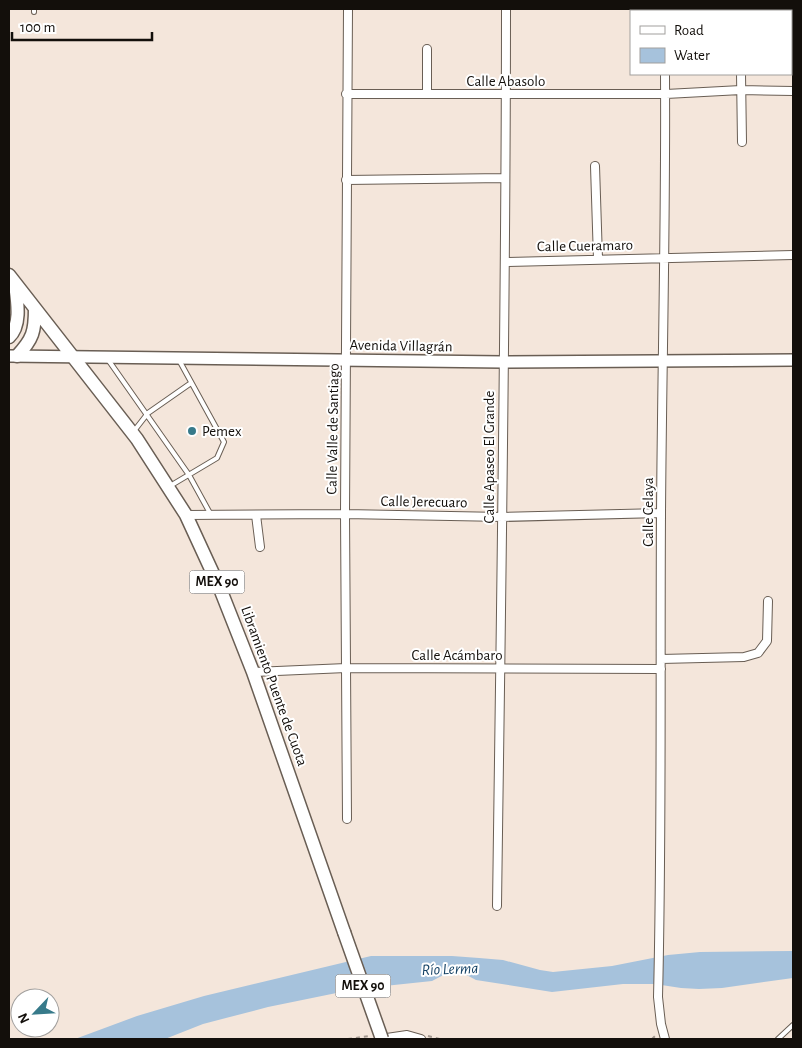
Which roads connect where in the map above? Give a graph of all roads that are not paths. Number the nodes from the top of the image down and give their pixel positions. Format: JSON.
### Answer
{"nodes":[{"id":1,"x":348,"y":9,"type":"edge"},
{"id":2,"x":506,"y":9,"type":"edge"},
{"id":3,"x":427,"y":49,"type":"dead end"},
{"id":4,"x":666,"y":75,"type":"edge"},
{"id":5,"x":741,"y":75,"type":"edge"},
{"id":6,"x":741,"y":90,"type":"junction"},
{"id":7,"x":793,"y":91,"type":"edge"},
{"id":8,"x":346,"y":94,"type":"junction"},
{"id":9,"x":427,"y":94,"type":"junction"},
{"id":10,"x":506,"y":94,"type":"junction"},
{"id":11,"x":666,"y":94,"type":"junction"},
{"id":12,"x":742,"y":142,"type":"dead end"},
{"id":13,"x":595,"y":166,"type":"dead end"},
{"id":14,"x":505,"y":178,"type":"junction"},
{"id":15,"x":346,"y":180,"type":"junction"},
{"id":16,"x":793,"y":254,"type":"edge"},
{"id":17,"x":665,"y":258,"type":"junction"},
{"id":18,"x":598,"y":260,"type":"junction"},
{"id":19,"x":505,"y":262,"type":"junction"},
{"id":20,"x":12,"y":280,"type":"edge"},
{"id":21,"x":35,"y":309,"type":"junction"},
{"id":22,"x":9,"y":337,"type":"edge"},
{"id":23,"x":72,"y":355,"type":"junction"},
{"id":24,"x":13,"y":356,"type":"edge"},
{"id":25,"x":106,"y":356,"type":"junction"},
{"id":26,"x":177,"y":357,"type":"junction"},
{"id":27,"x":347,"y":360,"type":"junction"},
{"id":28,"x":793,"y":360,"type":"edge"},
{"id":29,"x":663,"y":361,"type":"junction"},
{"id":30,"x":503,"y":362,"type":"junction"},
{"id":31,"x":191,"y":383,"type":"junction"},
{"id":32,"x":148,"y":413,"type":"junction"},
{"id":33,"x":132,"y":433,"type":"junction"},
{"id":34,"x":189,"y":475,"type":"junction"},
{"id":35,"x":168,"y":487,"type":"junction"},
{"id":36,"x":661,"y":513,"type":"junction"},
{"id":37,"x":345,"y":514,"type":"junction"},
{"id":38,"x":186,"y":515,"type":"junction"},
{"id":39,"x":211,"y":515,"type":"junction"},
{"id":40,"x":256,"y":515,"type":"junction"},
{"id":41,"x":504,"y":517,"type":"junction"},
{"id":42,"x":260,"y":546,"type":"dead end"},
{"id":43,"x":768,"y":600,"type":"dead end"},
{"id":44,"x":661,"y":659,"type":"junction"},
{"id":45,"x":346,"y":668,"type":"junction"},
{"id":46,"x":500,"y":669,"type":"junction"},
{"id":47,"x":661,"y":669,"type":"junction"},
{"id":48,"x":254,"y":672,"type":"junction"},
{"id":49,"x":347,"y":819,"type":"dead end"},
{"id":50,"x":497,"y":906,"type":"dead end"},
{"id":51,"x":793,"y":1026,"type":"edge"},
{"id":52,"x":381,"y":1039,"type":"edge"},
{"id":53,"x":422,"y":1039,"type":"edge"},
{"id":54,"x":666,"y":1039,"type":"edge"},
{"id":55,"x":778,"y":1039,"type":"edge"}],
"edges":[{"from":1,"to":8,"type":"street","name":"Calle Valle de Santiago"},
{"from":2,"to":10,"type":"street","name":"Calle Apaseo El Grande"},
{"from":3,"to":9,"type":"street"},
{"from":4,"to":11,"type":"street","name":"Calle Celaya"},
{"from":5,"to":6,"type":"street"},
{"from":6,"to":7,"type":"street","name":"Calle Abasolo"},
{"from":6,"to":11,"type":"street","name":"Calle Abasolo"},
{"from":6,"to":12,"type":"street"},
{"from":8,"to":9,"type":"street","name":"Calle Abasolo"},
{"from":8,"to":15,"type":"street","name":"Calle Valle de Santiago"},
{"from":9,"to":10,"type":"street","name":"Calle Abasolo"},
{"from":10,"to":11,"type":"street","name":"Calle Abasolo"},
{"from":10,"to":14,"type":"street","name":"Calle Apaseo El Grande"},
{"from":11,"to":17,"type":"street","name":"Calle Celaya"},
{"from":13,"to":18,"type":"street"},
{"from":14,"to":15,"type":"street"},
{"from":14,"to":19,"type":"street","name":"Calle Apaseo El Grande"},
{"from":15,"to":27,"type":"street","name":"Calle Valle de Santiago"},
{"from":16,"to":17,"type":"street","name":"Calle Cueramaro"},
{"from":17,"to":18,"type":"street","name":"Calle Cueramaro"},
{"from":17,"to":29,"type":"street","name":"Calle Celaya"},
{"from":18,"to":19,"type":"street","name":"Calle Cueramaro"},
{"from":19,"to":30,"type":"street","name":"Calle Apaseo El Grande"},
{"from":20,"to":21,"type":"main road","name":"Libramiento Puente de Cuota","number":"MEX 90"},
{"from":20,"to":22,"type":"main road"},
{"from":21,"to":23,"type":"main road","name":"Libramiento Puente de Cuota","number":"MEX 90"},
{"from":21,"to":24,"type":"main road"},
{"from":23,"to":24,"type":"street","name":"Avenida Villagrán"},
{"from":23,"to":25,"type":"street","name":"Avenida Villagrán"},
{"from":23,"to":33,"type":"main road","name":"Libramiento Puente de Cuota","number":"MEX 90"},
{"from":25,"to":26,"type":"street","name":"Avenida Villagrán"},
{"from":25,"to":32,"type":"lane"},
{"from":26,"to":27,"type":"street","name":"Avenida Villagrán"},
{"from":26,"to":31,"type":"lane"},
{"from":27,"to":30,"type":"street","name":"Avenida Villagrán"},
{"from":27,"to":37,"type":"street","name":"Calle Valle de Santiago"},
{"from":28,"to":29,"type":"street","name":"Avenida Villagrán"},
{"from":29,"to":30,"type":"street","name":"Avenida Villagrán"},
{"from":29,"to":36,"type":"street","name":"Calle Celaya"},
{"from":30,"to":41,"type":"street","name":"Calle Apaseo El Grande"},
{"from":31,"to":32,"type":"lane"},
{"from":31,"to":34,"type":"lane"},
{"from":32,"to":33,"type":"lane"},
{"from":32,"to":34,"type":"lane"},
{"from":33,"to":35,"type":"main road","name":"Libramiento Puente de Cuota","number":"MEX 90"},
{"from":34,"to":35,"type":"lane"},
{"from":34,"to":39,"type":"lane"},
{"from":35,"to":38,"type":"main road","name":"Libramiento Puente de Cuota","number":"MEX 90"},
{"from":36,"to":41,"type":"street","name":"Calle Jerecuaro"},
{"from":36,"to":44,"type":"street","name":"Calle Celaya"},
{"from":37,"to":40,"type":"street","name":"Calle Jerecuaro"},
{"from":37,"to":41,"type":"street","name":"Calle Jerecuaro"},
{"from":37,"to":45,"type":"street","name":"Calle Valle de Santiago"},
{"from":38,"to":39,"type":"street","name":"Calle Jerecuaro"},
{"from":38,"to":48,"type":"main road","name":"Libramiento Puente de Cuota","number":"MEX 90"},
{"from":39,"to":40,"type":"street","name":"Calle Jerecuaro"},
{"from":40,"to":42,"type":"street"},
{"from":41,"to":46,"type":"street","name":"Calle Apaseo El Grande"},
{"from":43,"to":44,"type":"street"},
{"from":44,"to":47,"type":"street","name":"Calle Celaya"},
{"from":45,"to":46,"type":"street","name":"Calle Acámbaro"},
{"from":45,"to":48,"type":"street","name":"Calle Acámbaro"},
{"from":45,"to":49,"type":"street","name":"Calle Valle de Santiago"},
{"from":46,"to":47,"type":"street","name":"Calle Acámbaro"},
{"from":46,"to":50,"type":"street","name":"Calle Apaseo El Grande"},
{"from":47,"to":54,"type":"street","name":"Calle Celaya"},
{"from":48,"to":52,"type":"main road","name":"Libramiento Puente de Cuota","number":"MEX 90","bridge":true},
{"from":51,"to":55,"type":"lane"},
{"from":52,"to":53,"type":"street"}]}
